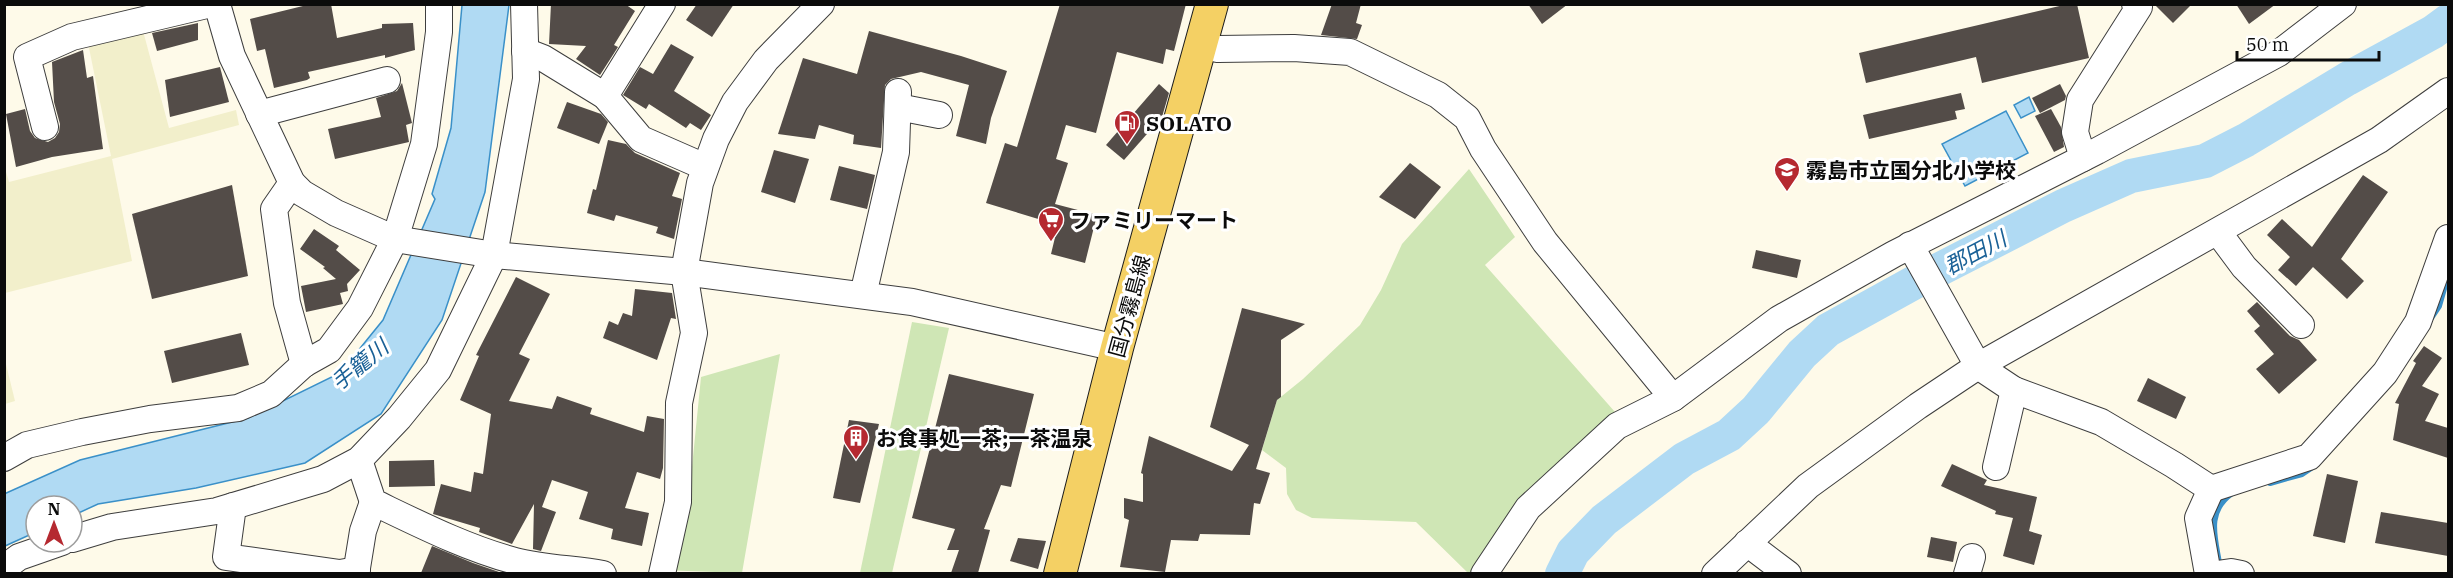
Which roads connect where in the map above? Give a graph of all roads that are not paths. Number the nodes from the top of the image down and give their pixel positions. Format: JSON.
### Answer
{"nodes":[{"id":1,"x":211,"y":4,"type":"edge"},
{"id":2,"x":217,"y":4,"type":"edge"},
{"id":3,"x":439,"y":4,"type":"edge"},
{"id":4,"x":524,"y":4,"type":"edge"},
{"id":5,"x":662,"y":4,"type":"edge"},
{"id":6,"x":821,"y":4,"type":"edge"},
{"id":7,"x":1212,"y":4,"type":"edge"},
{"id":8,"x":2135,"y":4,"type":"edge"},
{"id":9,"x":2343,"y":4,"type":"edge"},
{"id":10,"x":1201,"y":45,"type":"junction"},
{"id":11,"x":525,"y":51,"type":"junction"},
{"id":12,"x":387,"y":80,"type":"dead end"},
{"id":13,"x":2448,"y":91,"type":"edge"},
{"id":14,"x":605,"y":96,"type":"junction"},
{"id":15,"x":260,"y":114,"type":"junction"},
{"id":16,"x":939,"y":116,"type":"dead end"},
{"id":17,"x":45,"y":127,"type":"dead end"},
{"id":18,"x":2083,"y":158,"type":"junction"},
{"id":19,"x":705,"y":167,"type":"junction"},
{"id":20,"x":292,"y":183,"type":"junction"},
{"id":21,"x":2218,"y":232,"type":"junction"},
{"id":22,"x":395,"y":238,"type":"junction"},
{"id":23,"x":2448,"y":238,"type":"edge"},
{"id":24,"x":1912,"y":249,"type":"junction"},
{"id":25,"x":494,"y":255,"type":"junction"},
{"id":26,"x":684,"y":272,"type":"junction"},
{"id":27,"x":863,"y":296,"type":"junction"},
{"id":28,"x":2301,"y":326,"type":"dead end"},
{"id":29,"x":1117,"y":348,"type":"junction"},
{"id":30,"x":1975,"y":362,"type":"junction"},
{"id":31,"x":304,"y":364,"type":"junction"},
{"id":32,"x":2014,"y":390,"type":"junction"},
{"id":33,"x":1673,"y":398,"type":"junction"},
{"id":34,"x":4,"y":458,"type":"edge"},
{"id":35,"x":359,"y":460,"type":"junction"},
{"id":36,"x":1996,"y":467,"type":"dead end"},
{"id":37,"x":2211,"y":489,"type":"junction"},
{"id":38,"x":374,"y":502,"type":"junction"},
{"id":39,"x":234,"y":506,"type":"junction"},
{"id":40,"x":84,"y":535,"type":"edge"},
{"id":41,"x":1747,"y":543,"type":"junction"},
{"id":42,"x":28,"y":554,"type":"edge"},
{"id":43,"x":513,"y":567,"type":"edge"},
{"id":44,"x":4,"y":568,"type":"edge"},
{"id":45,"x":357,"y":572,"type":"edge"},
{"id":46,"x":603,"y":573,"type":"edge"},
{"id":47,"x":662,"y":573,"type":"edge"},
{"id":48,"x":1060,"y":573,"type":"edge"},
{"id":49,"x":1484,"y":573,"type":"edge"},
{"id":50,"x":1715,"y":573,"type":"edge"},
{"id":51,"x":1788,"y":573,"type":"edge"},
{"id":52,"x":2224,"y":573,"type":"edge"}],
"edges":[{"from":1,"to":17,"type":"street"},
{"from":2,"to":15,"type":"street"},
{"from":3,"to":22,"type":"street"},
{"from":4,"to":11,"type":"street"},
{"from":5,"to":14,"type":"street"},
{"from":6,"to":19,"type":"street"},
{"from":7,"to":10,"type":"main road","name":"国分霧島線"},
{"from":8,"to":18,"type":"street"},
{"from":9,"to":18,"type":"street"},
{"from":10,"to":29,"type":"main road","name":"国分霧島線"},
{"from":10,"to":33,"type":"street"},
{"from":11,"to":14,"type":"street"},
{"from":11,"to":25,"type":"street"},
{"from":12,"to":15,"type":"street"},
{"from":13,"to":21,"type":"street"},
{"from":14,"to":19,"type":"street"},
{"from":15,"to":20,"type":"street"},
{"from":16,"to":27,"type":"street"},
{"from":18,"to":24,"type":"street"},
{"from":19,"to":26,"type":"street"},
{"from":20,"to":22,"type":"street"},
{"from":20,"to":31,"type":"street"},
{"from":21,"to":28,"type":"street"},
{"from":21,"to":30,"type":"street"},
{"from":22,"to":25,"type":"street"},
{"from":22,"to":31,"type":"street"},
{"from":23,"to":37,"type":"street"},
{"from":24,"to":30,"type":"street"},
{"from":24,"to":33,"type":"street"},
{"from":25,"to":26,"type":"street"},
{"from":25,"to":35,"type":"street"},
{"from":26,"to":27,"type":"street"},
{"from":26,"to":47,"type":"street"},
{"from":27,"to":29,"type":"street"},
{"from":29,"to":48,"type":"main road","name":"国分霧島線"},
{"from":30,"to":32,"type":"street"},
{"from":30,"to":41,"type":"street"},
{"from":31,"to":34,"type":"street"},
{"from":32,"to":36,"type":"street"},
{"from":32,"to":37,"type":"street"},
{"from":33,"to":49,"type":"street"},
{"from":35,"to":38,"type":"street"},
{"from":35,"to":39,"type":"street"},
{"from":37,"to":52,"type":"street"},
{"from":38,"to":43,"type":"street"},
{"from":38,"to":45,"type":"street"},
{"from":39,"to":40,"type":"street"},
{"from":39,"to":45,"type":"street"},
{"from":41,"to":50,"type":"street"},
{"from":41,"to":51,"type":"street"},
{"from":42,"to":44,"type":"street"},
{"from":43,"to":46,"type":"street"}]}
